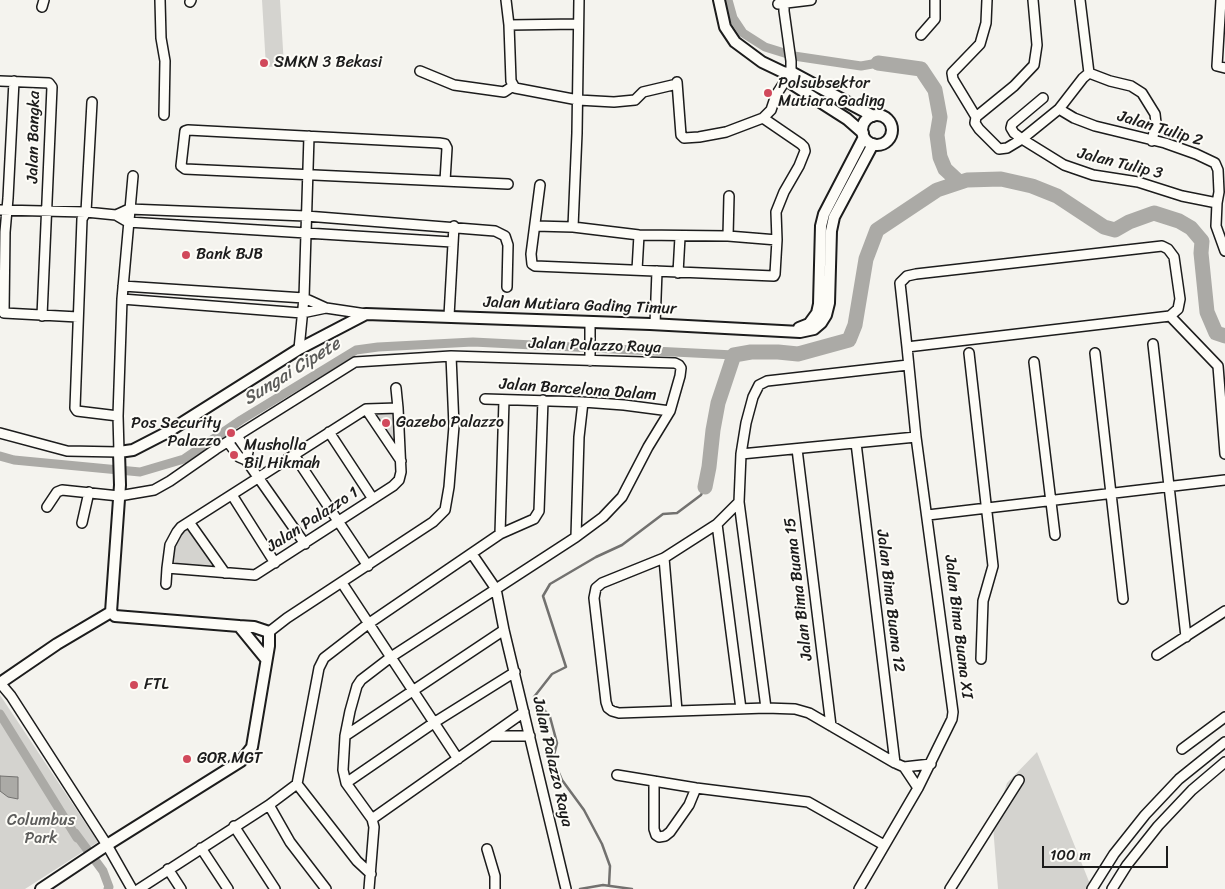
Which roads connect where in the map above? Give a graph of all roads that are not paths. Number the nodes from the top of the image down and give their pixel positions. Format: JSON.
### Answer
{"nodes":[{"id":1,"x":160,"y":0,"type":"edge"},
{"id":2,"x":506,"y":0,"type":"edge"},
{"id":3,"x":579,"y":0,"type":"edge"},
{"id":4,"x":719,"y":0,"type":"edge"},
{"id":5,"x":811,"y":0,"type":"edge"},
{"id":6,"x":936,"y":0,"type":"edge"},
{"id":7,"x":987,"y":0,"type":"edge"},
{"id":8,"x":1033,"y":0,"type":"edge"},
{"id":9,"x":1080,"y":0,"type":"edge"},
{"id":10,"x":1221,"y":0,"type":"edge"},
{"id":11,"x":782,"y":4,"type":"edge"},
{"id":12,"x":509,"y":24,"type":"junction"},
{"id":13,"x":578,"y":24,"type":"junction"},
{"id":14,"x":921,"y":35,"type":"dead end"},
{"id":15,"x":1225,"y":68,"type":"edge"},
{"id":16,"x":420,"y":71,"type":"dead end"},
{"id":17,"x":1089,"y":73,"type":"junction"},
{"id":18,"x":787,"y":75,"type":"junction"},
{"id":19,"x":0,"y":80,"type":"edge"},
{"id":20,"x":14,"y":81,"type":"junction"},
{"id":21,"x":513,"y":86,"type":"junction"},
{"id":22,"x":1043,"y":98,"type":"dead end"},
{"id":23,"x":578,"y":100,"type":"junction"},
{"id":24,"x":92,"y":102,"type":"dead end"},
{"id":25,"x":1059,"y":109,"type":"junction"},
{"id":26,"x":164,"y":115,"type":"dead end"},
{"id":27,"x":873,"y":116,"type":"junction"},
{"id":28,"x":976,"y":117,"type":"junction"},
{"id":29,"x":763,"y":118,"type":"junction"},
{"id":30,"x":864,"y":135,"type":"junction"},
{"id":31,"x":309,"y":136,"type":"junction"},
{"id":32,"x":1022,"y":139,"type":"junction"},
{"id":33,"x":1152,"y":141,"type":"junction"},
{"id":34,"x":873,"y":144,"type":"junction"},
{"id":35,"x":308,"y":175,"type":"junction"},
{"id":36,"x":133,"y":176,"type":"dead end"},
{"id":37,"x":446,"y":181,"type":"junction"},
{"id":38,"x":508,"y":184,"type":"dead end"},
{"id":39,"x":540,"y":185,"type":"dead end"},
{"id":40,"x":729,"y":196,"type":"dead end"},
{"id":41,"x":1216,"y":204,"type":"junction"},
{"id":42,"x":129,"y":209,"type":"junction"},
{"id":43,"x":4,"y":210,"type":"edge"},
{"id":44,"x":47,"y":212,"type":"junction"},
{"id":45,"x":86,"y":212,"type":"junction"},
{"id":46,"x":116,"y":215,"type":"junction"},
{"id":47,"x":306,"y":216,"type":"junction"},
{"id":48,"x":128,"y":222,"type":"junction"},
{"id":49,"x":454,"y":226,"type":"junction"},
{"id":50,"x":535,"y":226,"type":"junction"},
{"id":51,"x":573,"y":227,"type":"junction"},
{"id":52,"x":305,"y":232,"type":"junction"},
{"id":53,"x":639,"y":235,"type":"junction"},
{"id":54,"x":2,"y":236,"type":"edge"},
{"id":55,"x":728,"y":236,"type":"junction"},
{"id":56,"x":680,"y":237,"type":"junction"},
{"id":57,"x":778,"y":240,"type":"junction"},
{"id":58,"x":452,"y":242,"type":"junction"},
{"id":59,"x":1225,"y":251,"type":"edge"},
{"id":60,"x":637,"y":270,"type":"junction"},
{"id":61,"x":657,"y":272,"type":"junction"},
{"id":62,"x":678,"y":273,"type":"junction"},
{"id":63,"x":123,"y":286,"type":"junction"},
{"id":64,"x":506,"y":287,"type":"dead end"},
{"id":65,"x":304,"y":298,"type":"junction"},
{"id":66,"x":122,"y":299,"type":"junction"},
{"id":67,"x":326,"y":308,"type":"junction"},
{"id":68,"x":302,"y":313,"type":"junction"},
{"id":69,"x":366,"y":314,"type":"junction"},
{"id":70,"x":42,"y":316,"type":"junction"},
{"id":71,"x":449,"y":316,"type":"junction"},
{"id":72,"x":1170,"y":316,"type":"junction"},
{"id":73,"x":78,"y":317,"type":"junction"},
{"id":74,"x":590,"y":322,"type":"junction"},
{"id":75,"x":655,"y":324,"type":"junction"},
{"id":76,"x":792,"y":330,"type":"junction"},
{"id":77,"x":1153,"y":344,"type":"dead end"},
{"id":78,"x":907,"y":347,"type":"junction"},
{"id":79,"x":300,"y":349,"type":"junction"},
{"id":80,"x":969,"y":353,"type":"dead end"},
{"id":81,"x":1095,"y":353,"type":"dead end"},
{"id":82,"x":451,"y":356,"type":"junction"},
{"id":83,"x":590,"y":358,"type":"junction"},
{"id":84,"x":1034,"y":362,"type":"dead end"},
{"id":85,"x":908,"y":365,"type":"junction"},
{"id":86,"x":1221,"y":366,"type":"edge"},
{"id":87,"x":396,"y":388,"type":"dead end"},
{"id":88,"x":485,"y":399,"type":"dead end"},
{"id":89,"x":504,"y":400,"type":"junction"},
{"id":90,"x":543,"y":400,"type":"junction"},
{"id":91,"x":583,"y":402,"type":"junction"},
{"id":92,"x":398,"y":408,"type":"junction"},
{"id":93,"x":366,"y":409,"type":"junction"},
{"id":94,"x":670,"y":411,"type":"junction"},
{"id":95,"x":118,"y":416,"type":"junction"},
{"id":96,"x":329,"y":432,"type":"junction"},
{"id":97,"x":0,"y":433,"type":"edge"},
{"id":98,"x":237,"y":436,"type":"junction"},
{"id":99,"x":916,"y":437,"type":"junction"},
{"id":100,"x":228,"y":442,"type":"junction"},
{"id":101,"x":856,"y":443,"type":"junction"},
{"id":102,"x":797,"y":449,"type":"junction"},
{"id":103,"x":741,"y":454,"type":"junction"},
{"id":104,"x":1225,"y":454,"type":"edge"},
{"id":105,"x":294,"y":455,"type":"junction"},
{"id":106,"x":120,"y":456,"type":"junction"},
{"id":107,"x":246,"y":460,"type":"junction"},
{"id":108,"x":401,"y":461,"type":"junction"},
{"id":109,"x":258,"y":477,"type":"junction"},
{"id":110,"x":1225,"y":480,"type":"edge"},
{"id":111,"x":1169,"y":487,"type":"junction"},
{"id":112,"x":89,"y":492,"type":"junction"},
{"id":113,"x":1111,"y":494,"type":"junction"},
{"id":114,"x":232,"y":495,"type":"junction"},
{"id":115,"x":119,"y":496,"type":"junction"},
{"id":116,"x":373,"y":499,"type":"junction"},
{"id":117,"x":1051,"y":500,"type":"junction"},
{"id":118,"x":739,"y":502,"type":"junction"},
{"id":119,"x":47,"y":507,"type":"dead end"},
{"id":120,"x":986,"y":508,"type":"junction"},
{"id":121,"x":928,"y":515,"type":"junction"},
{"id":122,"x":189,"y":522,"type":"junction"},
{"id":123,"x":339,"y":522,"type":"junction"},
{"id":124,"x":82,"y":523,"type":"dead end"},
{"id":125,"x":717,"y":524,"type":"junction"},
{"id":126,"x":500,"y":534,"type":"junction"},
{"id":127,"x":1055,"y":534,"type":"dead end"},
{"id":128,"x":576,"y":537,"type":"junction"},
{"id":129,"x":305,"y":544,"type":"junction"},
{"id":130,"x":472,"y":554,"type":"junction"},
{"id":131,"x":664,"y":558,"type":"junction"},
{"id":132,"x":276,"y":563,"type":"junction"},
{"id":133,"x":368,"y":566,"type":"junction"},
{"id":134,"x":167,"y":568,"type":"junction"},
{"id":135,"x":225,"y":573,"type":"junction"},
{"id":136,"x":342,"y":583,"type":"junction"},
{"id":137,"x":166,"y":584,"type":"dead end"},
{"id":138,"x":496,"y":588,"type":"junction"},
{"id":139,"x":1123,"y":599,"type":"dead end"},
{"id":140,"x":1225,"y":610,"type":"edge"},
{"id":141,"x":111,"y":612,"type":"junction"},
{"id":142,"x":368,"y":624,"type":"junction"},
{"id":143,"x":240,"y":626,"type":"junction"},
{"id":144,"x":504,"y":630,"type":"junction"},
{"id":145,"x":269,"y":632,"type":"junction"},
{"id":146,"x":1186,"y":637,"type":"junction"},
{"id":147,"x":1157,"y":655,"type":"dead end"},
{"id":148,"x":391,"y":657,"type":"junction"},
{"id":149,"x":266,"y":659,"type":"junction"},
{"id":150,"x":981,"y":659,"type":"dead end"},
{"id":151,"x":515,"y":672,"type":"junction"},
{"id":152,"x":0,"y":683,"type":"edge"},
{"id":153,"x":414,"y":690,"type":"junction"},
{"id":154,"x":766,"y":708,"type":"junction"},
{"id":155,"x":741,"y":709,"type":"junction"},
{"id":156,"x":677,"y":711,"type":"junction"},
{"id":157,"x":524,"y":712,"type":"junction"},
{"id":158,"x":1225,"y":717,"type":"edge"},
{"id":159,"x":435,"y":722,"type":"junction"},
{"id":160,"x":830,"y":726,"type":"junction"},
{"id":161,"x":345,"y":736,"type":"junction"},
{"id":162,"x":491,"y":736,"type":"junction"},
{"id":163,"x":530,"y":736,"type":"junction"},
{"id":164,"x":1225,"y":742,"type":"edge"},
{"id":165,"x":1182,"y":749,"type":"dead end"},
{"id":166,"x":458,"y":760,"type":"junction"},
{"id":167,"x":1225,"y":762,"type":"edge"},
{"id":168,"x":931,"y":764,"type":"junction"},
{"id":169,"x":900,"y":765,"type":"junction"},
{"id":170,"x":617,"y":775,"type":"dead end"},
{"id":171,"x":1179,"y":779,"type":"junction"},
{"id":172,"x":1019,"y":780,"type":"dead end"},
{"id":173,"x":654,"y":781,"type":"junction"},
{"id":174,"x":346,"y":783,"type":"junction"},
{"id":175,"x":297,"y":784,"type":"junction"},
{"id":176,"x":696,"y":788,"type":"junction"},
{"id":177,"x":918,"y":788,"type":"junction"},
{"id":178,"x":1192,"y":790,"type":"junction"},
{"id":179,"x":269,"y":805,"type":"junction"},
{"id":180,"x":372,"y":818,"type":"junction"},
{"id":181,"x":234,"y":826,"type":"junction"},
{"id":182,"x":107,"y":845,"type":"junction"},
{"id":183,"x":884,"y":845,"type":"junction"},
{"id":184,"x":201,"y":848,"type":"junction"},
{"id":185,"x":487,"y":848,"type":"dead end"},
{"id":186,"x":168,"y":869,"type":"junction"},
{"id":187,"x":371,"y":874,"type":"junction"},
{"id":188,"x":566,"y":887,"type":"edge"},
{"id":189,"x":41,"y":889,"type":"edge"},
{"id":190,"x":132,"y":889,"type":"edge"},
{"id":191,"x":139,"y":889,"type":"edge"},
{"id":192,"x":181,"y":889,"type":"edge"},
{"id":193,"x":228,"y":889,"type":"edge"},
{"id":194,"x":275,"y":889,"type":"edge"},
{"id":195,"x":326,"y":889,"type":"edge"},
{"id":196,"x":369,"y":889,"type":"edge"},
{"id":197,"x":494,"y":889,"type":"edge"},
{"id":198,"x":859,"y":889,"type":"edge"},
{"id":199,"x":950,"y":889,"type":"edge"},
{"id":200,"x":1092,"y":889,"type":"edge"},
{"id":201,"x":1112,"y":889,"type":"edge"}],
"edges":[{"from":1,"to":26,"type":"street"},
{"from":2,"to":12,"type":"street"},
{"from":3,"to":13,"type":"street"},
{"from":4,"to":18,"type":"main road"},
{"from":5,"to":11,"type":"street"},
{"from":6,"to":14,"type":"street"},
{"from":7,"to":28,"type":"street"},
{"from":8,"to":28,"type":"street"},
{"from":9,"to":17,"type":"street"},
{"from":10,"to":15,"type":"street"},
{"from":11,"to":18,"type":"street"},
{"from":12,"to":13,"type":"street"},
{"from":12,"to":21,"type":"street"},
{"from":13,"to":23,"type":"street"},
{"from":16,"to":21,"type":"street"},
{"from":17,"to":25,"type":"street"},
{"from":17,"to":33,"type":"street"},
{"from":18,"to":27,"type":"main road"},
{"from":18,"to":29,"type":"street"},
{"from":18,"to":30,"type":"main road"},
{"from":19,"to":20,"type":"street","name":"Jalan Bangka"},
{"from":20,"to":43,"type":"street"},
{"from":20,"to":44,"type":"street","name":"Jalan Bangka"},
{"from":21,"to":23,"type":"street"},
{"from":22,"to":32,"type":"street"},
{"from":23,"to":29,"type":"street"},
{"from":23,"to":51,"type":"street"},
{"from":24,"to":45,"type":"street"},
{"from":25,"to":32,"type":"street"},
{"from":25,"to":33,"type":"street","name":"Jalan Tulip 2"},
{"from":27,"to":30,"type":"main road"},
{"from":27,"to":34,"type":"main road"},
{"from":28,"to":32,"type":"street"},
{"from":29,"to":57,"type":"street"},
{"from":30,"to":34,"type":"main road"},
{"from":30,"to":76,"type":"main road"},
{"from":31,"to":35,"type":"street"},
{"from":31,"to":35,"type":"street"},
{"from":31,"to":37,"type":"street"},
{"from":32,"to":41,"type":"street","name":"Jalan Tulip 3"},
{"from":33,"to":41,"type":"street","name":"Jalan Tulip 2"},
{"from":34,"to":76,"type":"main road","name":"Jalan Mutiara Gading Timur"},
{"from":35,"to":37,"type":"street"},
{"from":35,"to":47,"type":"street"},
{"from":36,"to":42,"type":"street"},
{"from":37,"to":38,"type":"street"},
{"from":39,"to":50,"type":"street"},
{"from":40,"to":55,"type":"street"},
{"from":41,"to":59,"type":"street"},
{"from":42,"to":46,"type":"street"},
{"from":42,"to":47,"type":"street"},
{"from":42,"to":48,"type":"street"},
{"from":43,"to":44,"type":"street"},
{"from":43,"to":54,"type":"street"},
{"from":44,"to":45,"type":"street"},
{"from":44,"to":70,"type":"street"},
{"from":45,"to":46,"type":"street"},
{"from":45,"to":73,"type":"street"},
{"from":46,"to":48,"type":"street"},
{"from":47,"to":49,"type":"street"},
{"from":47,"to":52,"type":"street"},
{"from":48,"to":52,"type":"street"},
{"from":48,"to":63,"type":"street"},
{"from":49,"to":58,"type":"street"},
{"from":49,"to":64,"type":"street"},
{"from":50,"to":51,"type":"street"},
{"from":50,"to":60,"type":"street"},
{"from":51,"to":53,"type":"street"},
{"from":52,"to":58,"type":"street"},
{"from":52,"to":65,"type":"street"},
{"from":53,"to":56,"type":"street"},
{"from":53,"to":60,"type":"street"},
{"from":54,"to":70,"type":"street"},
{"from":55,"to":56,"type":"street"},
{"from":55,"to":57,"type":"street"},
{"from":56,"to":62,"type":"street"},
{"from":57,"to":62,"type":"street"},
{"from":58,"to":71,"type":"street"},
{"from":60,"to":61,"type":"street"},
{"from":61,"to":62,"type":"street"},
{"from":61,"to":75,"type":"street"},
{"from":63,"to":65,"type":"street","name":"Jalan Mutiara Gading Timur"},
{"from":63,"to":66,"type":"street"},
{"from":65,"to":67,"type":"street","name":"Jalan Mutiara Gading Timur"},
{"from":65,"to":68,"type":"street"},
{"from":66,"to":68,"type":"street","name":"Jalan Mutiara Gading Timur"},
{"from":66,"to":95,"type":"street"},
{"from":67,"to":68,"type":"street","name":"Jalan Mutiara Gading Timur"},
{"from":67,"to":69,"type":"street","name":"Jalan Mutiara Gading Timur"},
{"from":68,"to":79,"type":"street"},
{"from":69,"to":71,"type":"main road","name":"Jalan Mutiara Gading Timur"},
{"from":69,"to":79,"type":"main road","name":"Jalan Mutiara Gading Timur"},
{"from":70,"to":73,"type":"street"},
{"from":71,"to":74,"type":"main road","name":"Jalan Mutiara Gading Timur"},
{"from":72,"to":78,"type":"street"},
{"from":72,"to":78,"type":"street","name":"Jalan Bima Buana XI"},
{"from":72,"to":86,"type":"street"},
{"from":73,"to":95,"type":"street"},
{"from":74,"to":75,"type":"main road","name":"Jalan Mutiara Gading Timur"},
{"from":74,"to":83,"type":"street"},
{"from":75,"to":76,"type":"main road","name":"Jalan Mutiara Gading Timur"},
{"from":77,"to":111,"type":"street"},
{"from":78,"to":85,"type":"street","name":"Jalan Bima Buana XI"},
{"from":79,"to":106,"type":"main road","name":"Jalan Mutiara Gading Timur"},
{"from":80,"to":120,"type":"street"},
{"from":81,"to":113,"type":"street"},
{"from":82,"to":83,"type":"street","name":"Jalan Palazzo Raya"},
{"from":82,"to":98,"type":"street","name":"Jalan Palazzo Raya"},
{"from":82,"to":133,"type":"street"},
{"from":83,"to":94,"type":"street","name":"Jalan Palazzo Raya"},
{"from":84,"to":117,"type":"street"},
{"from":85,"to":99,"type":"street","name":"Jalan Bima Buana XI"},
{"from":85,"to":103,"type":"street"},
{"from":86,"to":104,"type":"street"},
{"from":87,"to":92,"type":"street","name":"Jalan Palazzo 1"},
{"from":88,"to":89,"type":"street","name":"Jalan Barcelona Dalam"},
{"from":89,"to":90,"type":"street","name":"Jalan Barcelona Dalam"},
{"from":89,"to":126,"type":"street"},
{"from":90,"to":91,"type":"street","name":"Jalan Barcelona Dalam"},
{"from":90,"to":126,"type":"street"},
{"from":91,"to":94,"type":"street","name":"Jalan Barcelona Dalam"},
{"from":91,"to":128,"type":"street"},
{"from":92,"to":93,"type":"street"},
{"from":92,"to":108,"type":"street","name":"Jalan Palazzo 1"},
{"from":93,"to":96,"type":"street"},
{"from":93,"to":108,"type":"street"},
{"from":94,"to":128,"type":"street","name":"Jalan Palazzo Raya"},
{"from":95,"to":106,"type":"street"},
{"from":96,"to":105,"type":"street"},
{"from":96,"to":116,"type":"street"},
{"from":97,"to":106,"type":"street"},
{"from":98,"to":100,"type":"street","name":"Jalan Palazzo Raya"},
{"from":98,"to":107,"type":"street"},
{"from":99,"to":101,"type":"street"},
{"from":99,"to":121,"type":"street","name":"Jalan Bima Buana XI"},
{"from":100,"to":107,"type":"street"},
{"from":100,"to":115,"type":"street","name":"Jalan Palazzo Raya"},
{"from":101,"to":102,"type":"street"},
{"from":101,"to":169,"type":"street","name":"Jalan Bima Buana 12"},
{"from":102,"to":103,"type":"street"},
{"from":102,"to":160,"type":"street","name":"Jalan Bima Buana 15"},
{"from":103,"to":118,"type":"street"},
{"from":105,"to":109,"type":"street"},
{"from":105,"to":123,"type":"street"},
{"from":106,"to":115,"type":"main road"},
{"from":107,"to":109,"type":"street"},
{"from":108,"to":116,"type":"street","name":"Jalan Palazzo 1"},
{"from":109,"to":114,"type":"street"},
{"from":109,"to":129,"type":"street"},
{"from":110,"to":111,"type":"street"},
{"from":111,"to":113,"type":"street"},
{"from":111,"to":146,"type":"street"},
{"from":112,"to":115,"type":"street","name":"Jalan Palazzo Raya"},
{"from":112,"to":119,"type":"street","name":"Jalan Palazzo Raya"},
{"from":112,"to":124,"type":"street"},
{"from":113,"to":117,"type":"street"},
{"from":113,"to":139,"type":"street"},
{"from":114,"to":122,"type":"street"},
{"from":114,"to":132,"type":"street"},
{"from":115,"to":141,"type":"main road"},
{"from":116,"to":123,"type":"street","name":"Jalan Palazzo 1"},
{"from":117,"to":120,"type":"street"},
{"from":117,"to":127,"type":"street"},
{"from":118,"to":125,"type":"street"},
{"from":118,"to":154,"type":"street"},
{"from":120,"to":121,"type":"street"},
{"from":120,"to":150,"type":"street"},
{"from":121,"to":168,"type":"street","name":"Jalan Bima Buana XI"},
{"from":122,"to":134,"type":"street"},
{"from":122,"to":135,"type":"street"},
{"from":123,"to":129,"type":"street","name":"Jalan Palazzo 1"},
{"from":123,"to":133,"type":"street"},
{"from":125,"to":131,"type":"street"},
{"from":125,"to":155,"type":"street"},
{"from":126,"to":130,"type":"street"},
{"from":128,"to":138,"type":"street","name":"Jalan Palazzo Raya"},
{"from":129,"to":132,"type":"street","name":"Jalan Palazzo 1"},
{"from":130,"to":138,"type":"street"},
{"from":130,"to":142,"type":"street"},
{"from":131,"to":156,"type":"street"},
{"from":131,"to":156,"type":"street"},
{"from":132,"to":135,"type":"street","name":"Jalan Palazzo 1"},
{"from":133,"to":136,"type":"street"},
{"from":134,"to":135,"type":"street","name":"Jalan Palazzo 1"},
{"from":134,"to":137,"type":"street"},
{"from":136,"to":142,"type":"street"},
{"from":136,"to":145,"type":"street"},
{"from":138,"to":144,"type":"street","name":"Jalan Palazzo Raya"},
{"from":138,"to":148,"type":"street"},
{"from":140,"to":146,"type":"street"},
{"from":141,"to":143,"type":"main road"},
{"from":141,"to":152,"type":"main road"},
{"from":142,"to":148,"type":"street"},
{"from":142,"to":175,"type":"street"},
{"from":143,"to":145,"type":"main road"},
{"from":143,"to":149,"type":"main road"},
{"from":144,"to":151,"type":"street","name":"Jalan Palazzo Raya"},
{"from":144,"to":153,"type":"street"},
{"from":145,"to":149,"type":"main road"},
{"from":146,"to":147,"type":"street"},
{"from":148,"to":153,"type":"street"},
{"from":148,"to":161,"type":"street"},
{"from":149,"to":182,"type":"main road"},
{"from":151,"to":157,"type":"street","name":"Jalan Palazzo Raya"},
{"from":151,"to":159,"type":"street"},
{"from":152,"to":182,"type":"street"},
{"from":153,"to":159,"type":"street"},
{"from":153,"to":161,"type":"street"},
{"from":154,"to":155,"type":"street"},
{"from":154,"to":160,"type":"street"},
{"from":155,"to":156,"type":"street"},
{"from":157,"to":162,"type":"street"},
{"from":157,"to":163,"type":"street","name":"Jalan Palazzo Raya"},
{"from":158,"to":165,"type":"street"},
{"from":159,"to":166,"type":"street"},
{"from":159,"to":174,"type":"street"},
{"from":160,"to":169,"type":"street"},
{"from":161,"to":174,"type":"street"},
{"from":162,"to":163,"type":"street"},
{"from":162,"to":166,"type":"street"},
{"from":163,"to":188,"type":"street","name":"Jalan Palazzo Raya"},
{"from":164,"to":171,"type":"street"},
{"from":166,"to":180,"type":"street"},
{"from":167,"to":178,"type":"street"},
{"from":168,"to":169,"type":"street"},
{"from":168,"to":177,"type":"street","name":"Jalan Bima Buana XI"},
{"from":169,"to":177,"type":"street"},
{"from":170,"to":173,"type":"street"},
{"from":171,"to":178,"type":"street"},
{"from":171,"to":200,"type":"street"},
{"from":172,"to":199,"type":"street"},
{"from":173,"to":176,"type":"street"},
{"from":173,"to":176,"type":"street"},
{"from":174,"to":180,"type":"street"},
{"from":175,"to":179,"type":"street"},
{"from":175,"to":187,"type":"street"},
{"from":176,"to":183,"type":"street"},
{"from":177,"to":183,"type":"street","name":"Jalan Bima Buana XI"},
{"from":178,"to":201,"type":"street"},
{"from":179,"to":181,"type":"street"},
{"from":179,"to":195,"type":"street"},
{"from":180,"to":187,"type":"street"},
{"from":181,"to":184,"type":"street"},
{"from":181,"to":194,"type":"street"},
{"from":182,"to":189,"type":"main road"},
{"from":182,"to":190,"type":"street"},
{"from":183,"to":198,"type":"street","name":"Jalan Bima Buana XI"},
{"from":184,"to":186,"type":"street"},
{"from":184,"to":193,"type":"street"},
{"from":185,"to":197,"type":"street"},
{"from":186,"to":191,"type":"street"},
{"from":186,"to":192,"type":"street"},
{"from":187,"to":196,"type":"street"}]}
